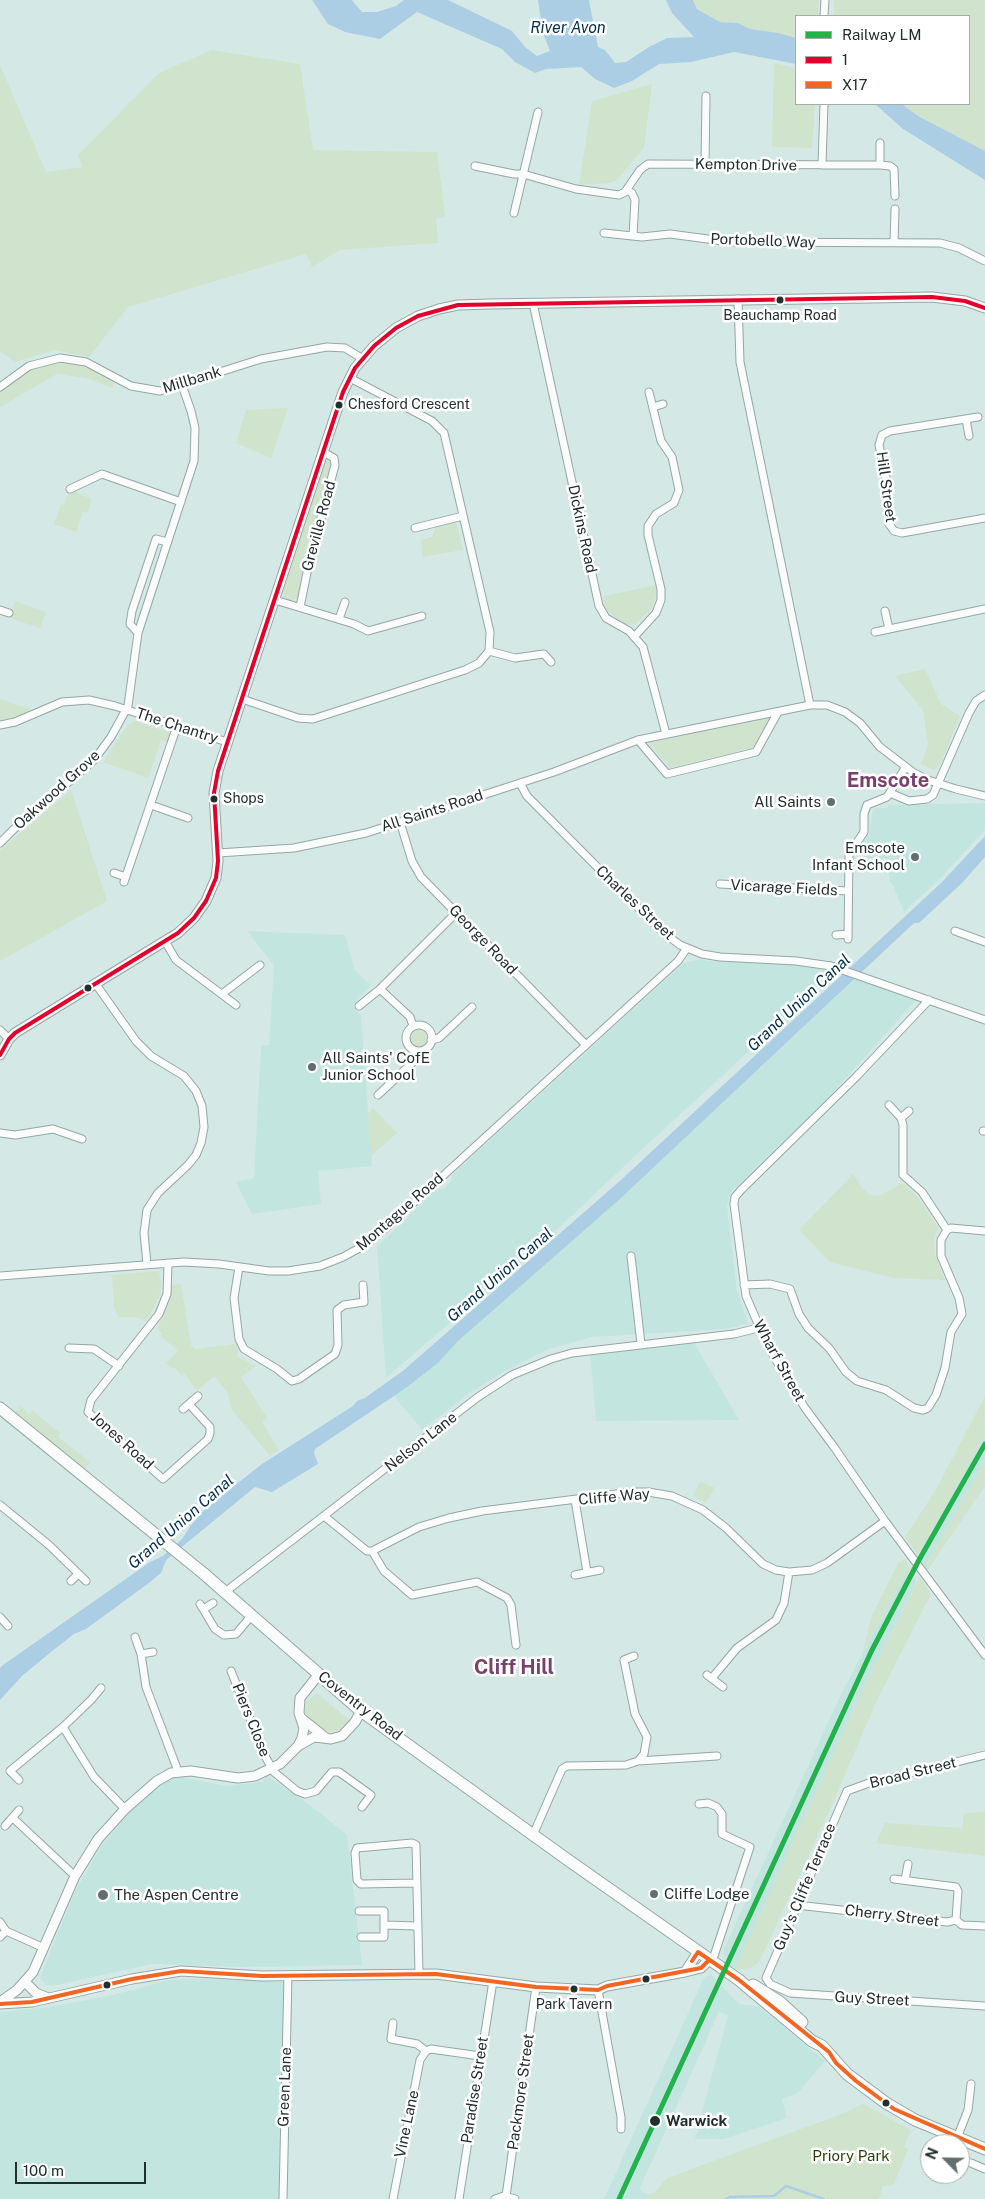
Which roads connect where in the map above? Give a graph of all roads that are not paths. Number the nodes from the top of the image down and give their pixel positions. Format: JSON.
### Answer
{"nodes":[{"id":1,"x":825,"y":0,"type":"edge"},
{"id":2,"x":824,"y":15,"type":"edge"},
{"id":3,"x":706,"y":96,"type":"dead end"},
{"id":4,"x":824,"y":106,"type":"edge"},
{"id":5,"x":538,"y":112,"type":"dead end"},
{"id":6,"x":880,"y":143,"type":"dead end"},
{"id":7,"x":705,"y":164,"type":"junction"},
{"id":8,"x":822,"y":165,"type":"junction"},
{"id":9,"x":880,"y":165,"type":"junction"},
{"id":10,"x":475,"y":166,"type":"dead end"},
{"id":11,"x":524,"y":174,"type":"junction"},
{"id":12,"x":627,"y":190,"type":"junction"},
{"id":13,"x":895,"y":196,"type":"dead end"},
{"id":14,"x":895,"y":209,"type":"dead end"},
{"id":15,"x":514,"y":213,"type":"dead end"},
{"id":16,"x":604,"y":233,"type":"dead end"},
{"id":17,"x":633,"y":236,"type":"junction"},
{"id":18,"x":894,"y":243,"type":"junction"},
{"id":19,"x":985,"y":261,"type":"edge"},
{"id":20,"x":738,"y":299,"type":"junction"},
{"id":21,"x":533,"y":303,"type":"junction"},
{"id":22,"x":985,"y":308,"type":"edge"},
{"id":23,"x":363,"y":359,"type":"junction"},
{"id":24,"x":350,"y":378,"type":"junction"},
{"id":25,"x":182,"y":385,"type":"junction"},
{"id":26,"x":0,"y":387,"type":"edge"},
{"id":27,"x":649,"y":392,"type":"dead end"},
{"id":28,"x":663,"y":404,"type":"dead end"},
{"id":29,"x":653,"y":407,"type":"junction"},
{"id":30,"x":978,"y":417,"type":"dead end"},
{"id":31,"x":966,"y":419,"type":"junction"},
{"id":32,"x":969,"y":436,"type":"dead end"},
{"id":33,"x":323,"y":452,"type":"junction"},
{"id":34,"x":70,"y":488,"type":"dead end"},
{"id":35,"x":181,"y":502,"type":"junction"},
{"id":36,"x":464,"y":516,"type":"junction"},
{"id":37,"x":985,"y":518,"type":"edge"},
{"id":38,"x":416,"y":528,"type":"dead end"},
{"id":39,"x":167,"y":542,"type":"junction"},
{"id":40,"x":274,"y":600,"type":"junction"},
{"id":41,"x":345,"y":602,"type":"dead end"},
{"id":42,"x":300,"y":607,"type":"junction"},
{"id":43,"x":985,"y":609,"type":"edge"},
{"id":44,"x":0,"y":610,"type":"edge"},
{"id":45,"x":885,"y":612,"type":"dead end"},
{"id":46,"x":9,"y":613,"type":"dead end"},
{"id":47,"x":422,"y":616,"type":"dead end"},
{"id":48,"x":339,"y":619,"type":"junction"},
{"id":49,"x":889,"y":629,"type":"junction"},
{"id":50,"x":875,"y":632,"type":"dead end"},
{"id":51,"x":138,"y":633,"type":"junction"},
{"id":52,"x":635,"y":636,"type":"junction"},
{"id":53,"x":489,"y":651,"type":"junction"},
{"id":54,"x":551,"y":662,"type":"dead end"},
{"id":55,"x":985,"y":695,"type":"edge"},
{"id":56,"x":242,"y":699,"type":"junction"},
{"id":57,"x":810,"y":705,"type":"junction"},
{"id":58,"x":126,"y":709,"type":"junction"},
{"id":59,"x":778,"y":712,"type":"junction"},
{"id":60,"x":0,"y":725,"type":"edge"},
{"id":61,"x":177,"y":726,"type":"junction"},
{"id":62,"x":666,"y":734,"type":"junction"},
{"id":63,"x":638,"y":740,"type":"junction"},
{"id":64,"x":227,"y":742,"type":"junction"},
{"id":65,"x":905,"y":768,"type":"junction"},
{"id":66,"x":520,"y":783,"type":"junction"},
{"id":67,"x":939,"y":784,"type":"junction"},
{"id":68,"x":890,"y":793,"type":"junction"},
{"id":69,"x":985,"y":796,"type":"edge"},
{"id":70,"x":151,"y":805,"type":"junction"},
{"id":71,"x":188,"y":818,"type":"dead end"},
{"id":72,"x":400,"y":822,"type":"junction"},
{"id":73,"x":0,"y":843,"type":"edge"},
{"id":74,"x":218,"y":853,"type":"junction"},
{"id":75,"x":114,"y":873,"type":"dead end"},
{"id":76,"x":720,"y":884,"type":"dead end"},
{"id":77,"x":848,"y":891,"type":"junction"},
{"id":78,"x":457,"y":912,"type":"junction"},
{"id":79,"x":955,"y":931,"type":"dead end"},
{"id":80,"x":836,"y":935,"type":"dead end"},
{"id":81,"x":984,"y":939,"type":"edge"},
{"id":82,"x":165,"y":941,"type":"junction"},
{"id":83,"x":687,"y":948,"type":"junction"},
{"id":84,"x":260,"y":965,"type":"dead end"},
{"id":85,"x":95,"y":983,"type":"junction"},
{"id":86,"x":380,"y":989,"type":"junction"},
{"id":87,"x":222,"y":994,"type":"junction"},
{"id":88,"x":929,"y":1000,"type":"junction"},
{"id":89,"x":236,"y":1005,"type":"dead end"},
{"id":90,"x":359,"y":1006,"type":"dead end"},
{"id":91,"x":472,"y":1007,"type":"dead end"},
{"id":92,"x":985,"y":1020,"type":"edge"},
{"id":93,"x":412,"y":1026,"type":"junction"},
{"id":94,"x":0,"y":1030,"type":"edge"},
{"id":95,"x":9,"y":1039,"type":"junction"},
{"id":96,"x":431,"y":1040,"type":"junction"},
{"id":97,"x":586,"y":1045,"type":"junction"},
{"id":98,"x":417,"y":1051,"type":"junction"},
{"id":99,"x":0,"y":1055,"type":"edge"},
{"id":100,"x":378,"y":1095,"type":"dead end"},
{"id":101,"x":889,"y":1105,"type":"dead end"},
{"id":102,"x":909,"y":1110,"type":"dead end"},
{"id":103,"x":901,"y":1118,"type":"junction"},
{"id":104,"x":0,"y":1133,"type":"edge"},
{"id":105,"x":82,"y":1138,"type":"dead end"},
{"id":106,"x":947,"y":1230,"type":"junction"},
{"id":107,"x":985,"y":1232,"type":"edge"},
{"id":108,"x":631,"y":1256,"type":"dead end"},
{"id":109,"x":168,"y":1263,"type":"junction"},
{"id":110,"x":147,"y":1264,"type":"junction"},
{"id":111,"x":239,"y":1267,"type":"junction"},
{"id":112,"x":0,"y":1276,"type":"edge"},
{"id":113,"x":363,"y":1285,"type":"dead end"},
{"id":114,"x":744,"y":1285,"type":"junction"},
{"id":115,"x":758,"y":1328,"type":"junction"},
{"id":116,"x":641,"y":1344,"type":"junction"},
{"id":117,"x":69,"y":1348,"type":"dead end"},
{"id":118,"x":119,"y":1366,"type":"junction"},
{"id":119,"x":198,"y":1396,"type":"dead end"},
{"id":120,"x":0,"y":1408,"type":"edge"},
{"id":121,"x":575,"y":1500,"type":"junction"},
{"id":122,"x":0,"y":1505,"type":"edge"},
{"id":123,"x":324,"y":1516,"type":"junction"},
{"id":124,"x":884,"y":1521,"type":"junction"},
{"id":125,"x":372,"y":1552,"type":"junction"},
{"id":126,"x":600,"y":1570,"type":"dead end"},
{"id":127,"x":587,"y":1572,"type":"junction"},
{"id":128,"x":789,"y":1572,"type":"junction"},
{"id":129,"x":78,"y":1574,"type":"junction"},
{"id":130,"x":575,"y":1575,"type":"dead end"},
{"id":131,"x":71,"y":1581,"type":"dead end"},
{"id":132,"x":86,"y":1581,"type":"dead end"},
{"id":133,"x":225,"y":1592,"type":"junction"},
{"id":134,"x":213,"y":1603,"type":"dead end"},
{"id":135,"x":252,"y":1615,"type":"junction"},
{"id":136,"x":3,"y":1617,"type":"edge"},
{"id":137,"x":8,"y":1626,"type":"dead end"},
{"id":138,"x":135,"y":1637,"type":"dead end"},
{"id":139,"x":516,"y":1644,"type":"dead end"},
{"id":140,"x":153,"y":1652,"type":"dead end"},
{"id":141,"x":141,"y":1654,"type":"junction"},
{"id":142,"x":985,"y":1655,"type":"edge"},
{"id":143,"x":634,"y":1656,"type":"dead end"},
{"id":144,"x":232,"y":1671,"type":"dead end"},
{"id":145,"x":319,"y":1674,"type":"junction"},
{"id":146,"x":723,"y":1687,"type":"dead end"},
{"id":147,"x":101,"y":1688,"type":"dead end"},
{"id":148,"x":361,"y":1710,"type":"junction"},
{"id":149,"x":301,"y":1718,"type":"junction"},
{"id":150,"x":63,"y":1727,"type":"junction"},
{"id":151,"x":326,"y":1738,"type":"junction"},
{"id":152,"x":298,"y":1746,"type":"junction"},
{"id":153,"x":985,"y":1755,"type":"edge"},
{"id":154,"x":718,"y":1756,"type":"dead end"},
{"id":155,"x":638,"y":1761,"type":"junction"},
{"id":156,"x":271,"y":1768,"type":"junction"},
{"id":157,"x":178,"y":1771,"type":"junction"},
{"id":158,"x":19,"y":1780,"type":"dead end"},
{"id":159,"x":844,"y":1796,"type":"joint"},
{"id":160,"x":698,"y":1804,"type":"dead end"},
{"id":161,"x":362,"y":1807,"type":"dead end"},
{"id":162,"x":125,"y":1809,"type":"junction"},
{"id":163,"x":19,"y":1810,"type":"dead end"},
{"id":164,"x":13,"y":1818,"type":"junction"},
{"id":165,"x":5,"y":1826,"type":"dead end"},
{"id":166,"x":533,"y":1836,"type":"junction"},
{"id":167,"x":908,"y":1864,"type":"dead end"},
{"id":168,"x":75,"y":1876,"type":"junction"},
{"id":169,"x":894,"y":1879,"type":"dead end"},
{"id":170,"x":905,"y":1880,"type":"junction"},
{"id":171,"x":415,"y":1883,"type":"junction"},
{"id":172,"x":797,"y":1905,"type":"junction"},
{"id":173,"x":359,"y":1911,"type":"dead end"},
{"id":174,"x":956,"y":1920,"type":"junction"},
{"id":175,"x":0,"y":1922,"type":"edge"},
{"id":176,"x":384,"y":1925,"type":"junction"},
{"id":177,"x":417,"y":1926,"type":"junction"},
{"id":178,"x":985,"y":1926,"type":"edge"},
{"id":179,"x":6,"y":1931,"type":"junction"},
{"id":180,"x":0,"y":1937,"type":"edge"},
{"id":181,"x":361,"y":1937,"type":"dead end"},
{"id":182,"x":44,"y":1948,"type":"junction"},
{"id":183,"x":698,"y":1952,"type":"junction"},
{"id":184,"x":711,"y":1961,"type":"junction"},
{"id":185,"x":685,"y":1972,"type":"junction"},
{"id":186,"x":419,"y":1973,"type":"junction"},
{"id":187,"x":288,"y":1975,"type":"junction"},
{"id":188,"x":766,"y":1978,"type":"joint"},
{"id":189,"x":493,"y":1980,"type":"junction"},
{"id":190,"x":25,"y":1982,"type":"junction"},
{"id":191,"x":536,"y":1987,"type":"junction"},
{"id":192,"x":598,"y":1990,"type":"junction"},
{"id":193,"x":47,"y":1998,"type":"junction"},
{"id":194,"x":0,"y":2003,"type":"edge"},
{"id":195,"x":985,"y":2006,"type":"edge"},
{"id":196,"x":393,"y":2023,"type":"dead end"},
{"id":197,"x":426,"y":2051,"type":"junction"},
{"id":198,"x":480,"y":2056,"type":"junction"},
{"id":199,"x":971,"y":2084,"type":"dead end"},
{"id":200,"x":621,"y":2129,"type":"dead end"},
{"id":201,"x":948,"y":2134,"type":"edge"},
{"id":202,"x":959,"y":2134,"type":"edge"},
{"id":203,"x":970,"y":2143,"type":"edge"},
{"id":204,"x":985,"y":2149,"type":"edge"},
{"id":205,"x":971,"y":2163,"type":"dead end"},
{"id":206,"x":985,"y":2169,"type":"edge"},
{"id":207,"x":506,"y":2196,"type":"junction"},
{"id":208,"x":283,"y":2199,"type":"edge"},
{"id":209,"x":393,"y":2199,"type":"edge"},
{"id":210,"x":459,"y":2199,"type":"edge"},
{"id":211,"x":495,"y":2199,"type":"edge"},
{"id":212,"x":515,"y":2199,"type":"edge"}],
"edges":[{"from":1,"to":2,"type":"street"},
{"from":3,"to":7,"type":"street"},
{"from":4,"to":8,"type":"street"},
{"from":5,"to":11,"type":"street"},
{"from":6,"to":9,"type":"street"},
{"from":7,"to":8,"type":"street","name":"Kempton Drive"},
{"from":7,"to":12,"type":"street","name":"Kempton Drive"},
{"from":8,"to":9,"type":"street","name":"Kempton Drive"},
{"from":9,"to":13,"type":"street"},
{"from":10,"to":11,"type":"street"},
{"from":11,"to":12,"type":"street"},
{"from":11,"to":15,"type":"street"},
{"from":12,"to":17,"type":"street"},
{"from":14,"to":18,"type":"street"},
{"from":16,"to":17,"type":"street","name":"Portobello Way"},
{"from":17,"to":18,"type":"street","name":"Portobello Way"},
{"from":18,"to":19,"type":"street","name":"Portobello Way"},
{"from":20,"to":21,"type":"street","name":"Greville Road"},
{"from":20,"to":22,"type":"street","name":"Greville Road"},
{"from":20,"to":57,"type":"street"},
{"from":21,"to":23,"type":"street","name":"Greville Road"},
{"from":21,"to":52,"type":"street","name":"Dickins Road"},
{"from":23,"to":24,"type":"street","name":"Greville Road"},
{"from":23,"to":25,"type":"street","name":"Millbank"},
{"from":24,"to":33,"type":"street","name":"Greville Road"},
{"from":24,"to":36,"type":"street"},
{"from":25,"to":26,"type":"street","name":"Millbank"},
{"from":25,"to":35,"type":"street","name":"Oakwood Grove"},
{"from":27,"to":29,"type":"street"},
{"from":28,"to":29,"type":"street"},
{"from":29,"to":52,"type":"street"},
{"from":30,"to":31,"type":"street","name":"Hill Street"},
{"from":31,"to":32,"type":"street"},
{"from":31,"to":37,"type":"street","name":"Hill Street"},
{"from":33,"to":40,"type":"street","name":"Greville Road"},
{"from":33,"to":42,"type":"street","name":"Greville Road"},
{"from":34,"to":35,"type":"street"},
{"from":35,"to":39,"type":"street","name":"Oakwood Grove"},
{"from":36,"to":38,"type":"street"},
{"from":36,"to":53,"type":"street"},
{"from":39,"to":51,"type":"street","name":"Oakwood Grove"},
{"from":39,"to":51,"type":"street"},
{"from":40,"to":42,"type":"street"},
{"from":40,"to":56,"type":"street","name":"Greville Road"},
{"from":41,"to":48,"type":"street"},
{"from":42,"to":48,"type":"street"},
{"from":43,"to":49,"type":"street"},
{"from":44,"to":46,"type":"street"},
{"from":45,"to":49,"type":"street"},
{"from":47,"to":48,"type":"street"},
{"from":49,"to":50,"type":"street"},
{"from":51,"to":58,"type":"street","name":"Oakwood Grove"},
{"from":52,"to":62,"type":"street","name":"Dickins Road"},
{"from":53,"to":54,"type":"street"},
{"from":53,"to":56,"type":"street"},
{"from":55,"to":67,"type":"street"},
{"from":56,"to":64,"type":"street","name":"Greville Road"},
{"from":57,"to":59,"type":"street","name":"All Saints Road"},
{"from":57,"to":65,"type":"street","name":"All Saints Road"},
{"from":58,"to":60,"type":"street"},
{"from":58,"to":61,"type":"street","name":"The Chantry"},
{"from":58,"to":73,"type":"street","name":"Oakwood Grove"},
{"from":59,"to":62,"type":"street","name":"All Saints Road"},
{"from":59,"to":63,"type":"street"},
{"from":61,"to":64,"type":"street","name":"The Chantry"},
{"from":61,"to":70,"type":"street"},
{"from":62,"to":63,"type":"street","name":"All Saints Road"},
{"from":63,"to":66,"type":"street","name":"All Saints Road"},
{"from":64,"to":74,"type":"street","name":"Greville Road"},
{"from":65,"to":67,"type":"street","name":"All Saints Road"},
{"from":65,"to":68,"type":"street"},
{"from":66,"to":72,"type":"street","name":"All Saints Road"},
{"from":66,"to":83,"type":"street","name":"Charles Street"},
{"from":67,"to":68,"type":"street"},
{"from":67,"to":69,"type":"street","name":"All Saints Road"},
{"from":68,"to":77,"type":"street","name":"Vicarage Fields"},
{"from":70,"to":71,"type":"street"},
{"from":70,"to":75,"type":"street"},
{"from":72,"to":74,"type":"street","name":"All Saints Road"},
{"from":72,"to":78,"type":"street","name":"George Road"},
{"from":74,"to":82,"type":"street","name":"Greville Road"},
{"from":76,"to":77,"type":"street","name":"Vicarage Fields"},
{"from":77,"to":80,"type":"street","name":"Vicarage Fields"},
{"from":78,"to":86,"type":"street"},
{"from":78,"to":97,"type":"street","name":"George Road"},
{"from":79,"to":81,"type":"street"},
{"from":82,"to":85,"type":"street","name":"Greville Road"},
{"from":82,"to":87,"type":"street"},
{"from":83,"to":88,"type":"street","name":"Charles Street"},
{"from":83,"to":97,"type":"street","name":"Montague Road"},
{"from":84,"to":87,"type":"street"},
{"from":85,"to":95,"type":"street","name":"Greville Road"},
{"from":85,"to":110,"type":"street"},
{"from":86,"to":90,"type":"street"},
{"from":86,"to":93,"type":"street"},
{"from":87,"to":89,"type":"street"},
{"from":88,"to":92,"type":"street","name":"Charles Street"},
{"from":88,"to":114,"type":"street","name":"Wharf Street"},
{"from":91,"to":96,"type":"street"},
{"from":93,"to":96,"type":"street"},
{"from":93,"to":98,"type":"street"},
{"from":94,"to":95,"type":"street"},
{"from":95,"to":99,"type":"street"},
{"from":96,"to":98,"type":"street"},
{"from":97,"to":111,"type":"street","name":"Montague Road"},
{"from":98,"to":100,"type":"street"},
{"from":101,"to":103,"type":"street"},
{"from":102,"to":103,"type":"street"},
{"from":103,"to":106,"type":"street"},
{"from":104,"to":105,"type":"street"},
{"from":106,"to":107,"type":"street"},
{"from":106,"to":114,"type":"street"},
{"from":108,"to":116,"type":"street"},
{"from":109,"to":110,"type":"street","name":"Montague Road"},
{"from":109,"to":111,"type":"street","name":"Montague Road"},
{"from":109,"to":118,"type":"street","name":"Jones Road"},
{"from":110,"to":112,"type":"street","name":"Montague Road"},
{"from":111,"to":113,"type":"street"},
{"from":114,"to":115,"type":"street","name":"Wharf Street"},
{"from":115,"to":116,"type":"street","name":"Nelson Lane"},
{"from":115,"to":124,"type":"street","name":"Wharf Street"},
{"from":116,"to":123,"type":"street","name":"Nelson Lane"},
{"from":117,"to":118,"type":"street"},
{"from":118,"to":119,"type":"street","name":"Jones Road"},
{"from":120,"to":133,"type":"main road","name":"Coventry Road"},
{"from":121,"to":125,"type":"street","name":"Cliffe Way"},
{"from":121,"to":127,"type":"street"},
{"from":121,"to":128,"type":"street","name":"Cliffe Way"},
{"from":122,"to":129,"type":"street"},
{"from":123,"to":125,"type":"street"},
{"from":123,"to":133,"type":"street","name":"Nelson Lane"},
{"from":124,"to":128,"type":"street","name":"Cliffe Way"},
{"from":124,"to":142,"type":"street","name":"Wharf Street"},
{"from":125,"to":139,"type":"street"},
{"from":126,"to":127,"type":"street"},
{"from":127,"to":130,"type":"street"},
{"from":128,"to":146,"type":"street"},
{"from":129,"to":131,"type":"street"},
{"from":129,"to":132,"type":"street"},
{"from":133,"to":135,"type":"main road","name":"Coventry Road"},
{"from":134,"to":135,"type":"street"},
{"from":135,"to":145,"type":"main road","name":"Coventry Road"},
{"from":136,"to":137,"type":"street"},
{"from":138,"to":141,"type":"street"},
{"from":140,"to":141,"type":"street"},
{"from":141,"to":157,"type":"street"},
{"from":143,"to":155,"type":"street"},
{"from":144,"to":156,"type":"street","name":"Piers Close"},
{"from":145,"to":148,"type":"main road","name":"Coventry Road"},
{"from":145,"to":149,"type":"street"},
{"from":147,"to":150,"type":"street"},
{"from":148,"to":151,"type":"street"},
{"from":148,"to":166,"type":"main road","name":"Coventry Road"},
{"from":149,"to":151,"type":"street"},
{"from":149,"to":152,"type":"street"},
{"from":150,"to":158,"type":"street"},
{"from":150,"to":162,"type":"street"},
{"from":151,"to":152,"type":"street"},
{"from":152,"to":156,"type":"street"},
{"from":153,"to":159,"type":"street","name":"Broad Street"},
{"from":154,"to":155,"type":"street"},
{"from":155,"to":166,"type":"street"},
{"from":156,"to":157,"type":"street"},
{"from":156,"to":161,"type":"street"},
{"from":157,"to":162,"type":"street"},
{"from":159,"to":172,"type":"street","name":"Guy's Cliffe Terrace"},
{"from":160,"to":184,"type":"street"},
{"from":162,"to":168,"type":"street"},
{"from":163,"to":164,"type":"street"},
{"from":164,"to":165,"type":"street"},
{"from":164,"to":168,"type":"street"},
{"from":166,"to":183,"type":"main road","name":"Coventry Road"},
{"from":167,"to":170,"type":"street"},
{"from":168,"to":182,"type":"street"},
{"from":169,"to":170,"type":"street"},
{"from":170,"to":174,"type":"street"},
{"from":171,"to":171,"type":"street"},
{"from":171,"to":177,"type":"street"},
{"from":172,"to":174,"type":"street","name":"Cherry Street"},
{"from":172,"to":188,"type":"street","name":"Guy's Cliffe Terrace"},
{"from":173,"to":176,"type":"street"},
{"from":174,"to":178,"type":"street","name":"Cherry Street"},
{"from":175,"to":179,"type":"street"},
{"from":176,"to":177,"type":"street"},
{"from":176,"to":181,"type":"street"},
{"from":177,"to":186,"type":"street"},
{"from":179,"to":180,"type":"street"},
{"from":179,"to":182,"type":"street"},
{"from":182,"to":190,"type":"street"},
{"from":183,"to":184,"type":"main road","name":"Coventry Road"},
{"from":183,"to":185,"type":"street"},
{"from":184,"to":185,"type":"street"},
{"from":184,"to":201,"type":"main road","name":"Coventry Road"},
{"from":185,"to":192,"type":"street"},
{"from":186,"to":187,"type":"street"},
{"from":186,"to":189,"type":"street"},
{"from":187,"to":193,"type":"street"},
{"from":187,"to":208,"type":"street","name":"Green Lane"},
{"from":188,"to":195,"type":"street","name":"Guy Street"},
{"from":189,"to":191,"type":"street"},
{"from":189,"to":198,"type":"street","name":"Paradise Street"},
{"from":190,"to":193,"type":"street"},
{"from":190,"to":194,"type":"street"},
{"from":191,"to":192,"type":"street"},
{"from":191,"to":207,"type":"street","name":"Packmore Street"},
{"from":192,"to":200,"type":"street"},
{"from":193,"to":194,"type":"street"},
{"from":196,"to":197,"type":"street"},
{"from":197,"to":198,"type":"street"},
{"from":197,"to":209,"type":"street","name":"Vine Lane"},
{"from":198,"to":210,"type":"street","name":"Paradise Street"},
{"from":199,"to":202,"type":"street"},
{"from":203,"to":204,"type":"main road","name":"Coventry Road"},
{"from":205,"to":206,"type":"street"},
{"from":207,"to":211,"type":"street"},
{"from":207,"to":212,"type":"street"}]}
